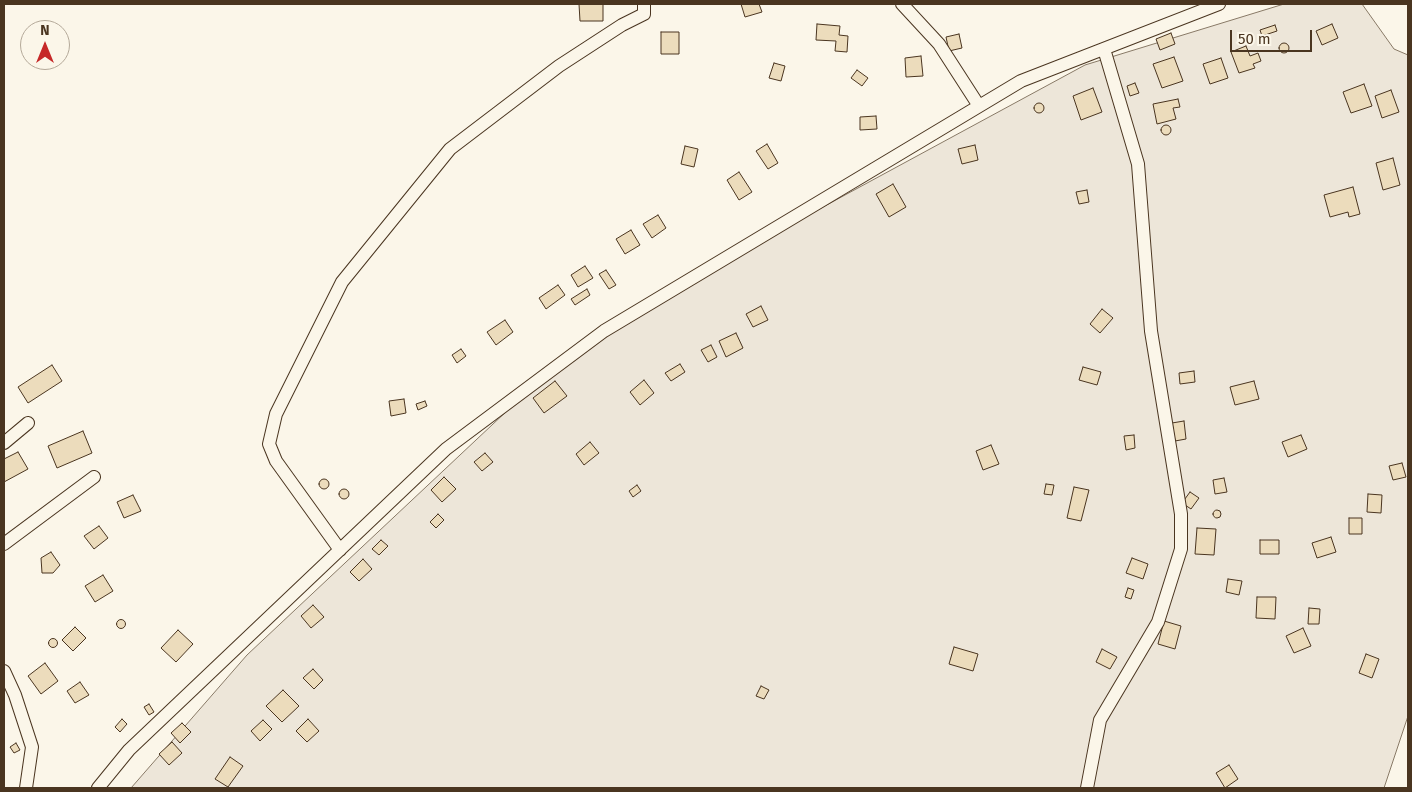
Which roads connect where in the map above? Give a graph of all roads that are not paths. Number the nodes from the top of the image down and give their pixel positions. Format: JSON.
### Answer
{"nodes":[{"id":1,"x":644,"y":4,"type":"edge"},
{"id":2,"x":902,"y":4,"type":"edge"},
{"id":3,"x":1219,"y":4,"type":"edge"},
{"id":4,"x":1104,"y":49,"type":"junction"},
{"id":5,"x":979,"y":106,"type":"junction"},
{"id":6,"x":28,"y":423,"type":"dead end"},
{"id":7,"x":4,"y":443,"type":"edge"},
{"id":8,"x":94,"y":477,"type":"dead end"},
{"id":9,"x":4,"y":544,"type":"edge"},
{"id":10,"x":340,"y":550,"type":"junction"},
{"id":11,"x":4,"y":671,"type":"edge"},
{"id":12,"x":26,"y":788,"type":"edge"},
{"id":13,"x":98,"y":788,"type":"edge"},
{"id":14,"x":1087,"y":788,"type":"edge"}],
"edges":[{"from":1,"to":10,"type":"street"},
{"from":2,"to":5,"type":"street"},
{"from":3,"to":4,"type":"street"},
{"from":4,"to":5,"type":"street"},
{"from":4,"to":14,"type":"street"},
{"from":5,"to":10,"type":"street"},
{"from":6,"to":7,"type":"street"},
{"from":8,"to":9,"type":"street"},
{"from":10,"to":13,"type":"street"},
{"from":11,"to":12,"type":"street"}]}
